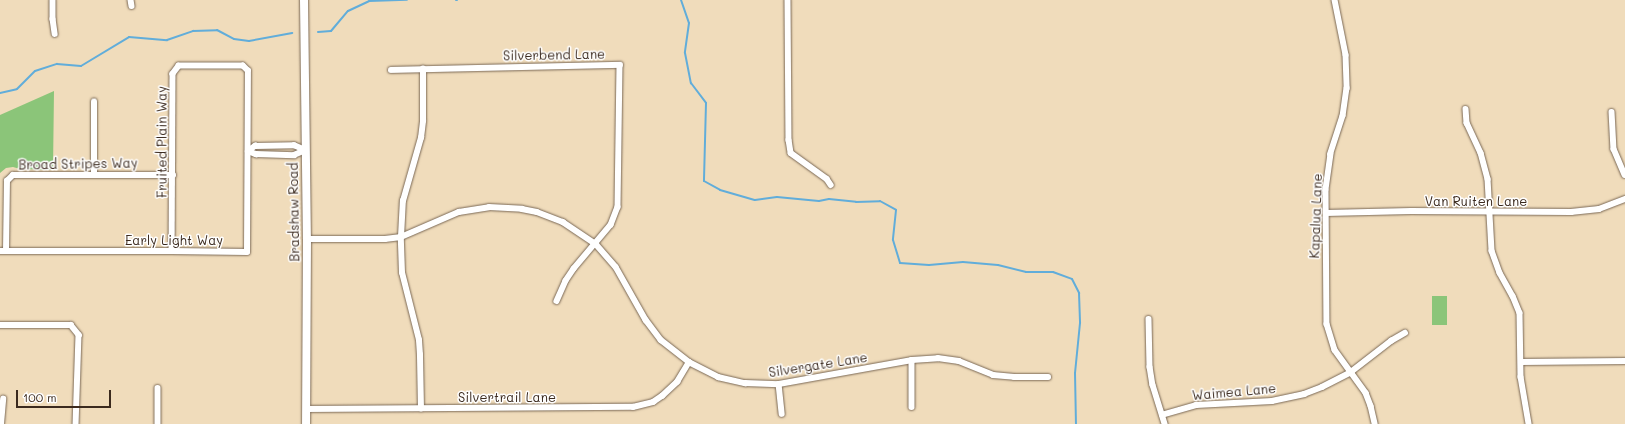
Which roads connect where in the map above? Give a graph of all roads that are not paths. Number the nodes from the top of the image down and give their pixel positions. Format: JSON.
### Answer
{"nodes":[{"id":1,"x":53,"y":0,"type":"edge"},
{"id":2,"x":304,"y":0,"type":"edge"},
{"id":3,"x":788,"y":0,"type":"edge"},
{"id":4,"x":1335,"y":0,"type":"edge"},
{"id":5,"x":55,"y":34,"type":"dead end"},
{"id":6,"x":423,"y":69,"type":"junction"},
{"id":7,"x":391,"y":70,"type":"dead end"},
{"id":8,"x":94,"y":102,"type":"dead end"},
{"id":9,"x":1466,"y":109,"type":"dead end"},
{"id":10,"x":1612,"y":112,"type":"dead end"},
{"id":11,"x":305,"y":150,"type":"junction"},
{"id":12,"x":248,"y":151,"type":"junction"},
{"id":13,"x":94,"y":174,"type":"junction"},
{"id":14,"x":172,"y":174,"type":"junction"},
{"id":15,"x":1625,"y":175,"type":"edge"},
{"id":16,"x":831,"y":185,"type":"dead end"},
{"id":17,"x":1625,"y":200,"type":"edge"},
{"id":18,"x":1491,"y":212,"type":"junction"},
{"id":19,"x":1326,"y":213,"type":"junction"},
{"id":20,"x":401,"y":237,"type":"junction"},
{"id":21,"x":307,"y":239,"type":"junction"},
{"id":22,"x":596,"y":244,"type":"junction"},
{"id":23,"x":3,"y":251,"type":"edge"},
{"id":24,"x":172,"y":252,"type":"junction"},
{"id":25,"x":557,"y":301,"type":"dead end"},
{"id":26,"x":1149,"y":319,"type":"dead end"},
{"id":27,"x":0,"y":325,"type":"edge"},
{"id":28,"x":1405,"y":333,"type":"dead end"},
{"id":29,"x":912,"y":360,"type":"junction"},
{"id":30,"x":1625,"y":361,"type":"edge"},
{"id":31,"x":689,"y":362,"type":"junction"},
{"id":32,"x":1521,"y":362,"type":"junction"},
{"id":33,"x":1351,"y":372,"type":"junction"},
{"id":34,"x":1048,"y":377,"type":"dead end"},
{"id":35,"x":779,"y":384,"type":"junction"},
{"id":36,"x":158,"y":388,"type":"dead end"},
{"id":37,"x":3,"y":400,"type":"dead end"},
{"id":38,"x":912,"y":407,"type":"dead end"},
{"id":39,"x":306,"y":409,"type":"junction"},
{"id":40,"x":421,"y":409,"type":"junction"},
{"id":41,"x":782,"y":414,"type":"dead end"},
{"id":42,"x":1162,"y":415,"type":"junction"},
{"id":43,"x":2,"y":424,"type":"edge"},
{"id":44,"x":76,"y":424,"type":"edge"},
{"id":45,"x":158,"y":424,"type":"edge"},
{"id":46,"x":306,"y":424,"type":"edge"},
{"id":47,"x":1165,"y":424,"type":"edge"},
{"id":48,"x":1375,"y":424,"type":"edge"},
{"id":49,"x":1529,"y":424,"type":"edge"}],
"edges":[{"from":1,"to":5,"type":"street"},
{"from":2,"to":11,"type":"main road","name":"Bradshaw Road"},
{"from":3,"to":16,"type":"street"},
{"from":4,"to":19,"type":"street","name":"Kapalua Lane"},
{"from":6,"to":7,"type":"street","name":"Silverbend Lane"},
{"from":6,"to":20,"type":"street"},
{"from":6,"to":22,"type":"street","name":"Silverbend Lane"},
{"from":8,"to":13,"type":"street"},
{"from":9,"to":18,"type":"street"},
{"from":10,"to":15,"type":"street"},
{"from":11,"to":12,"type":"street"},
{"from":11,"to":12,"type":"street"},
{"from":11,"to":21,"type":"main road","name":"Bradshaw Road"},
{"from":12,"to":14,"type":"street","name":"Fruited Plain Way"},
{"from":12,"to":24,"type":"street","name":"Early Light Way"},
{"from":13,"to":14,"type":"street","name":"Broad Stripes Way"},
{"from":13,"to":23,"type":"street","name":"Broad Stripes Way"},
{"from":14,"to":24,"type":"street","name":"Fruited Plain Way"},
{"from":17,"to":18,"type":"street","name":"Van Ruiten Lane"},
{"from":18,"to":19,"type":"street","name":"Van Ruiten Lane"},
{"from":18,"to":32,"type":"street"},
{"from":19,"to":33,"type":"street","name":"Kapalua Lane"},
{"from":20,"to":21,"type":"street","name":"Silvergate Lane"},
{"from":20,"to":22,"type":"street","name":"Silvergate Lane"},
{"from":20,"to":40,"type":"street"},
{"from":21,"to":39,"type":"main road","name":"Bradshaw Road"},
{"from":22,"to":25,"type":"street"},
{"from":22,"to":31,"type":"street","name":"Silvergate Lane"},
{"from":23,"to":24,"type":"street","name":"Early Light Way"},
{"from":26,"to":42,"type":"street"},
{"from":27,"to":44,"type":"street"},
{"from":28,"to":33,"type":"street","name":"Waimea Lane"},
{"from":29,"to":34,"type":"street","name":"Silvergate Lane"},
{"from":29,"to":35,"type":"street","name":"Silvergate Lane"},
{"from":29,"to":38,"type":"street"},
{"from":30,"to":32,"type":"street"},
{"from":31,"to":35,"type":"street","name":"Silvergate Lane"},
{"from":31,"to":40,"type":"street","name":"Silvertrail Lane"},
{"from":32,"to":49,"type":"street"},
{"from":33,"to":42,"type":"street","name":"Waimea Lane"},
{"from":33,"to":48,"type":"street","name":"Kapalua Lane"},
{"from":35,"to":41,"type":"street"},
{"from":36,"to":45,"type":"street"},
{"from":37,"to":43,"type":"street"},
{"from":39,"to":40,"type":"street","name":"Silvertrail Lane"},
{"from":39,"to":46,"type":"main road","name":"Bradshaw Road"},
{"from":42,"to":47,"type":"street"}]}
